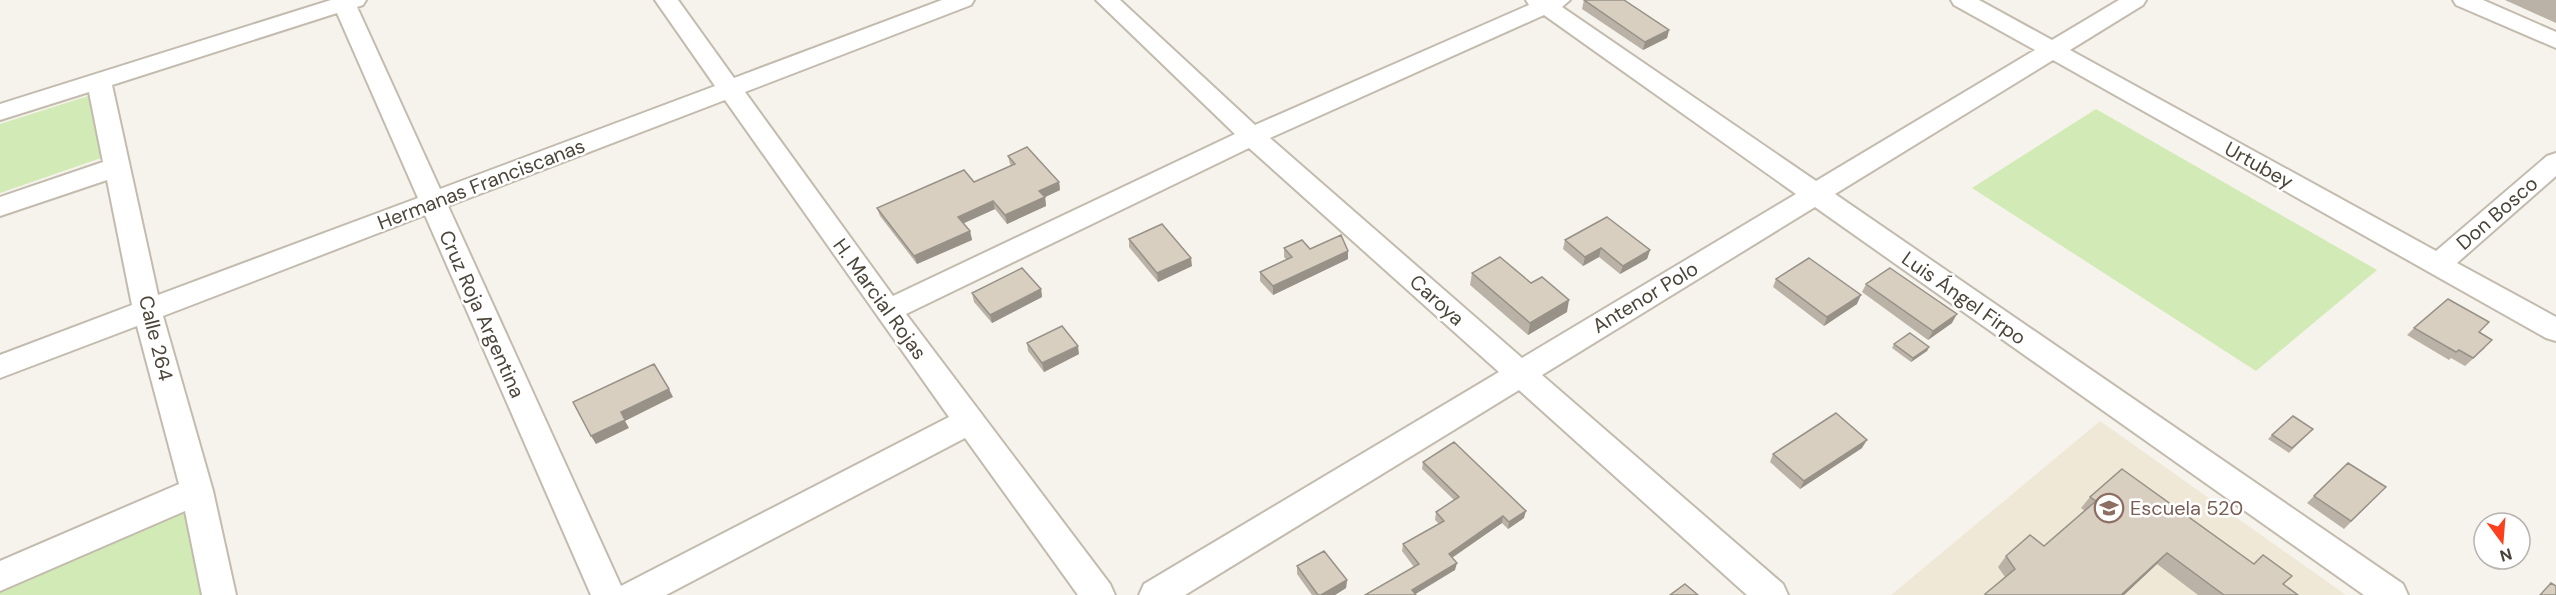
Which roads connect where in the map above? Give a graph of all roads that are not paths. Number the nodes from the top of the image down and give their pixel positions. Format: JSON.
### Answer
{"nodes":[{"id":1,"x":666,"y":0,"type":"edge"},
{"id":2,"x":963,"y":0,"type":"edge"},
{"id":3,"x":1107,"y":0,"type":"edge"},
{"id":4,"x":1962,"y":0,"type":"edge"},
{"id":5,"x":2135,"y":0,"type":"edge"},
{"id":6,"x":2464,"y":0,"type":"edge"},
{"id":7,"x":348,"y":1,"type":"edge"},
{"id":8,"x":1547,"y":2,"type":"edge"},
{"id":9,"x":2556,"y":41,"type":"edge"},
{"id":10,"x":2052,"y":50,"type":"junction"},
{"id":11,"x":99,"y":80,"type":"junction"},
{"id":12,"x":729,"y":89,"type":"junction"},
{"id":13,"x":0,"y":112,"type":"edge"},
{"id":14,"x":1252,"y":136,"type":"junction"},
{"id":15,"x":2556,"y":162,"type":"edge"},
{"id":16,"x":117,"y":167,"type":"junction"},
{"id":17,"x":1816,"y":194,"type":"junction"},
{"id":18,"x":432,"y":203,"type":"junction"},
{"id":19,"x":0,"y":207,"type":"edge"},
{"id":20,"x":2438,"y":264,"type":"junction"},
{"id":21,"x":147,"y":311,"type":"junction"},
{"id":22,"x":888,"y":311,"type":"junction"},
{"id":23,"x":2556,"y":330,"type":"edge"},
{"id":24,"x":0,"y":368,"type":"edge"},
{"id":25,"x":1519,"y":373,"type":"junction"},
{"id":26,"x":968,"y":422,"type":"junction"},
{"id":27,"x":197,"y":491,"type":"junction"},
{"id":28,"x":0,"y":576,"type":"edge"},
{"id":29,"x":219,"y":595,"type":"edge"},
{"id":30,"x":608,"y":595,"type":"edge"},
{"id":31,"x":634,"y":595,"type":"edge"},
{"id":32,"x":1098,"y":595,"type":"edge"},
{"id":33,"x":1156,"y":595,"type":"edge"},
{"id":34,"x":1771,"y":595,"type":"edge"},
{"id":35,"x":2391,"y":595,"type":"edge"}],
"edges":[{"from":1,"to":12,"type":"street","name":"H. Marcial Rojas"},
{"from":2,"to":12,"type":"street","name":"Hermanas Franciscanas"},
{"from":3,"to":14,"type":"street","name":"Caroya"},
{"from":4,"to":10,"type":"street","name":"Urtubey"},
{"from":5,"to":10,"type":"street","name":"Antenor Polo"},
{"from":6,"to":9,"type":"street"},
{"from":7,"to":11,"type":"street"},
{"from":7,"to":18,"type":"street","name":"Cruz Roja Argentina"},
{"from":8,"to":14,"type":"street"},
{"from":8,"to":17,"type":"street","name":"Luis Ángel Firpo"},
{"from":10,"to":17,"type":"street","name":"Antenor Polo"},
{"from":10,"to":20,"type":"street","name":"Urtubey"},
{"from":11,"to":13,"type":"street"},
{"from":11,"to":16,"type":"street","name":"Calle 264"},
{"from":12,"to":18,"type":"street","name":"Hermanas Franciscanas"},
{"from":12,"to":22,"type":"street","name":"H. Marcial Rojas"},
{"from":14,"to":22,"type":"street"},
{"from":14,"to":25,"type":"street","name":"Caroya"},
{"from":15,"to":20,"type":"street","name":"Don Bosco"},
{"from":16,"to":19,"type":"street"},
{"from":16,"to":21,"type":"street","name":"Calle 264"},
{"from":17,"to":25,"type":"street","name":"Antenor Polo"},
{"from":17,"to":35,"type":"street","name":"Luis Ángel Firpo"},
{"from":18,"to":21,"type":"street","name":"Hermanas Franciscanas"},
{"from":18,"to":30,"type":"street","name":"Cruz Roja Argentina"},
{"from":20,"to":23,"type":"street","name":"Urtubey"},
{"from":21,"to":24,"type":"street","name":"Hermanas Franciscanas"},
{"from":21,"to":27,"type":"street","name":"Calle 264"},
{"from":22,"to":26,"type":"street","name":"H. Marcial Rojas"},
{"from":25,"to":33,"type":"street","name":"Antenor Polo"},
{"from":25,"to":34,"type":"street","name":"Caroya"},
{"from":26,"to":31,"type":"street"},
{"from":26,"to":32,"type":"street","name":"H. Marcial Rojas"},
{"from":27,"to":28,"type":"street"},
{"from":27,"to":29,"type":"street","name":"Calle 264"}]}
